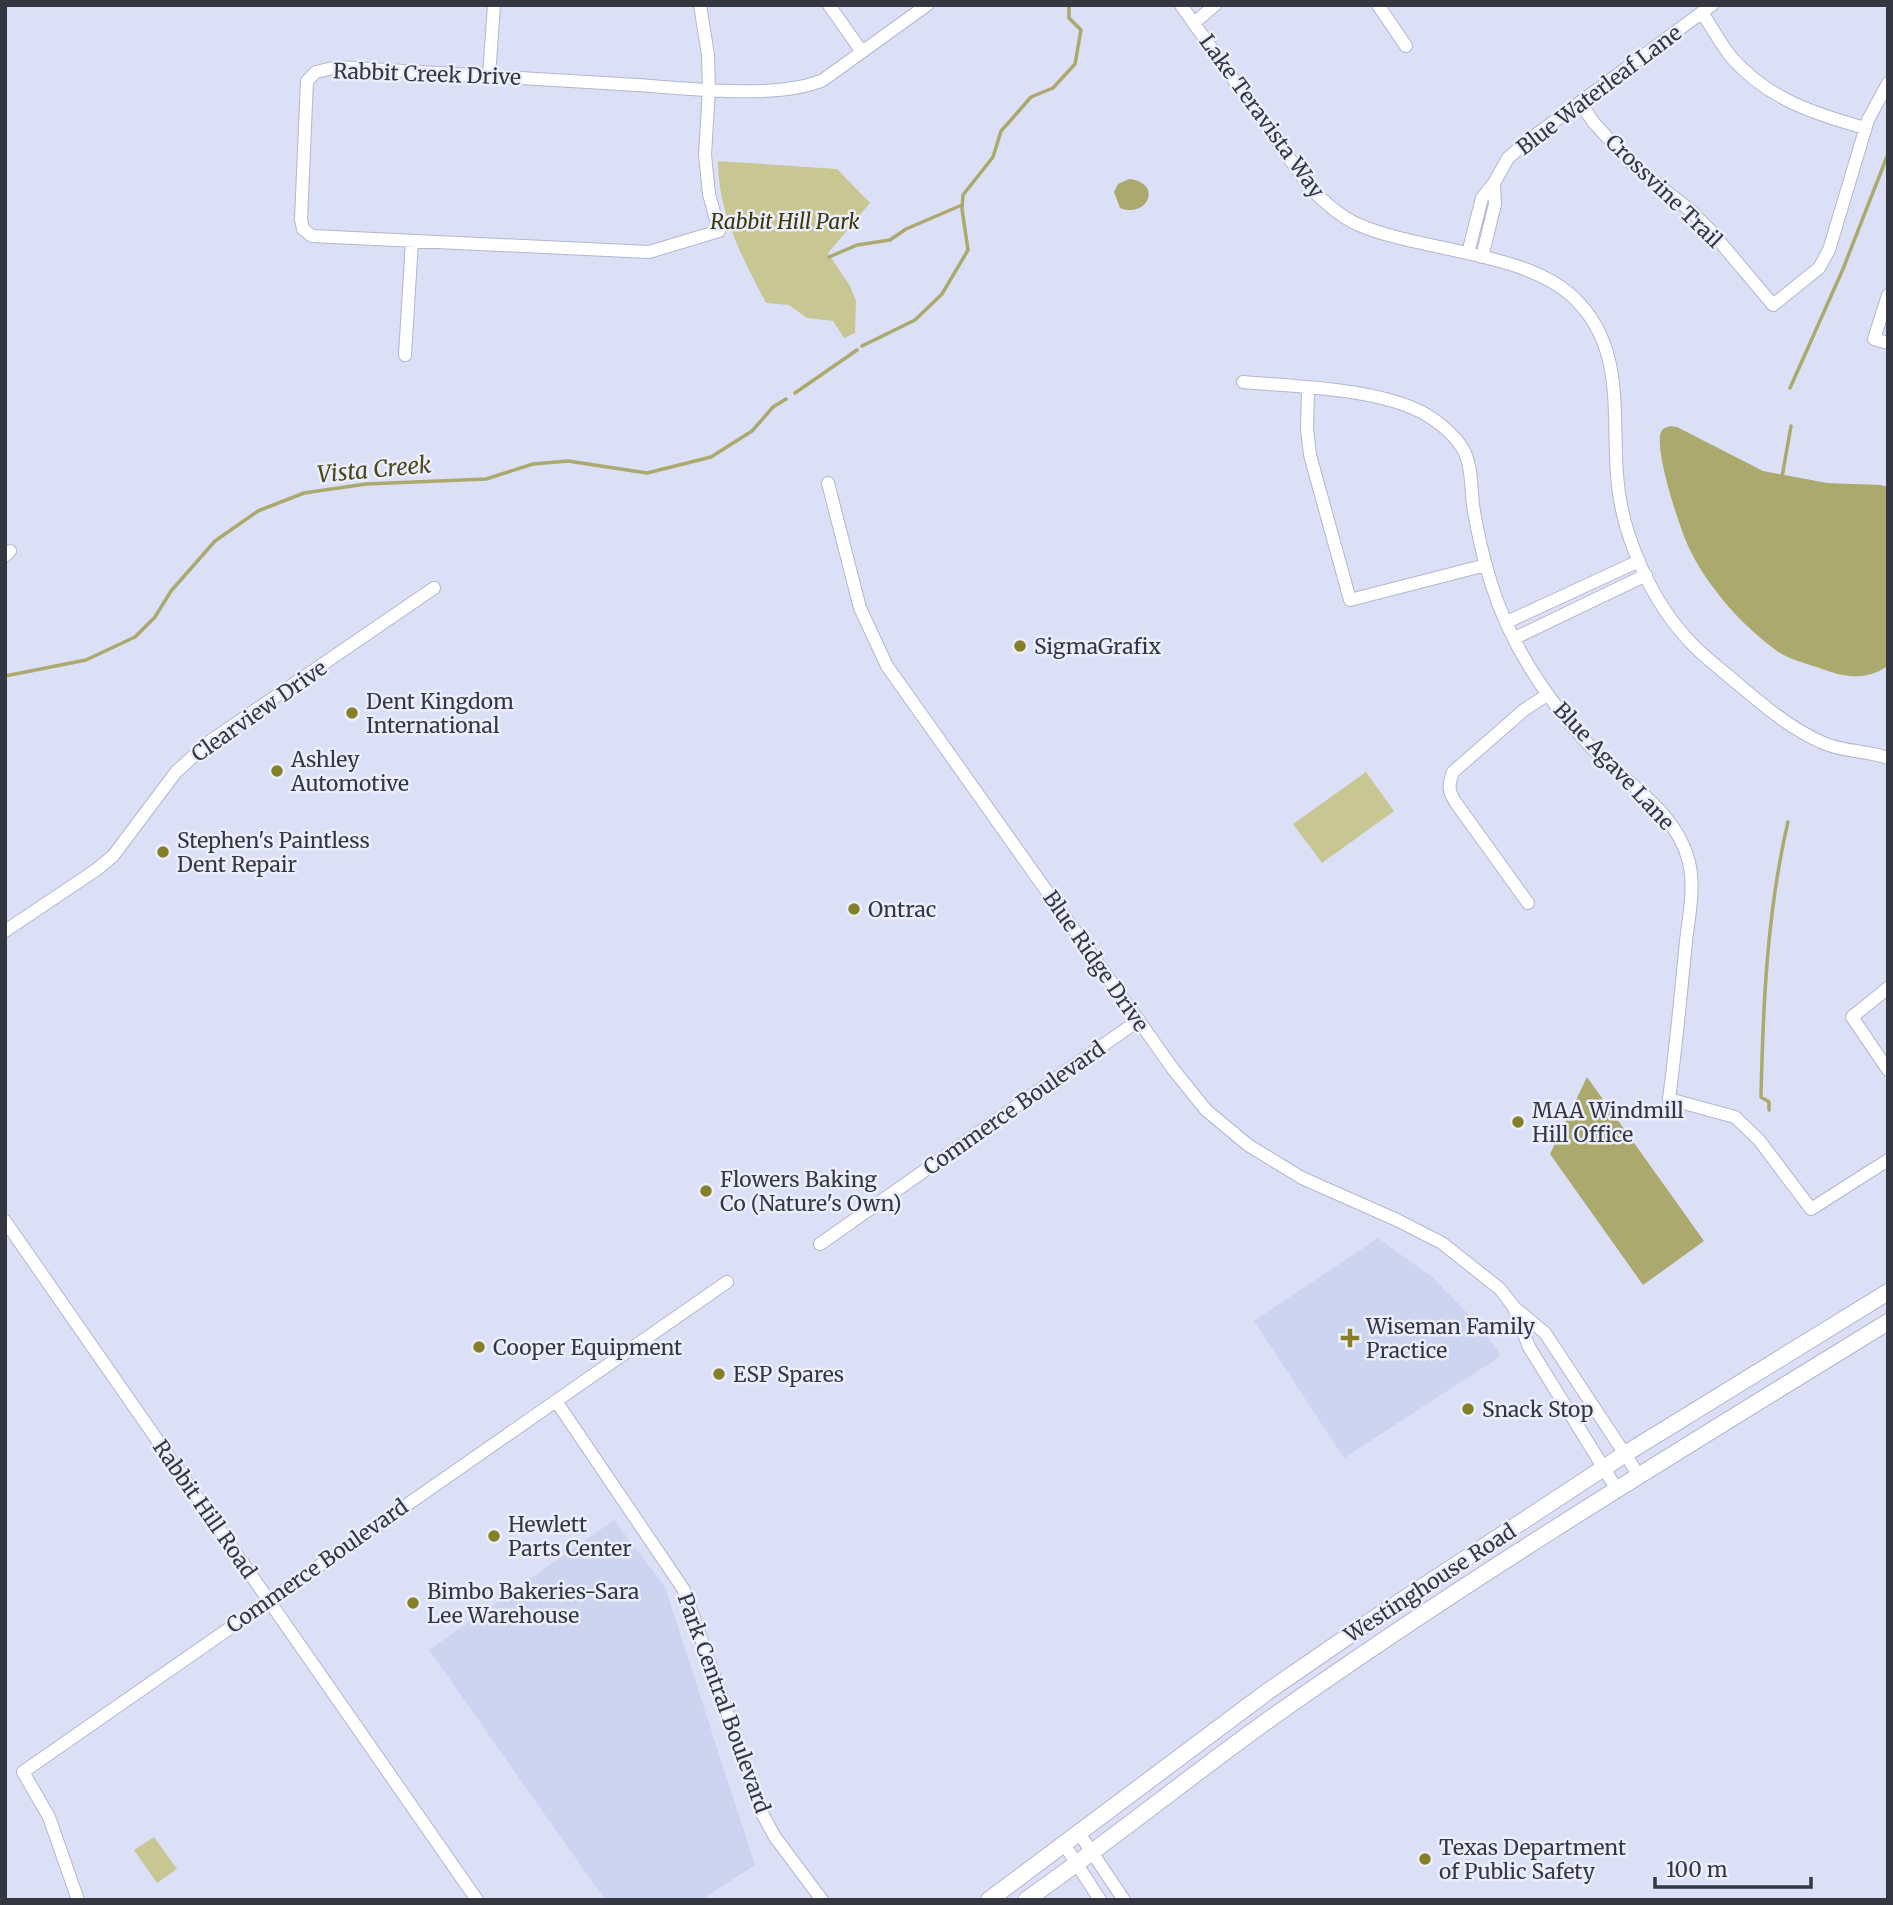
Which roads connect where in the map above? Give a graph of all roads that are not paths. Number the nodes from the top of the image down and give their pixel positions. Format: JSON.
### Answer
{"nodes":[{"id":1,"x":494,"y":5,"type":"edge"},
{"id":2,"x":700,"y":5,"type":"edge"},
{"id":3,"x":829,"y":5,"type":"edge"},
{"id":4,"x":928,"y":5,"type":"edge"},
{"id":5,"x":1181,"y":5,"type":"edge"},
{"id":6,"x":1215,"y":5,"type":"edge"},
{"id":7,"x":1378,"y":5,"type":"edge"},
{"id":8,"x":1707,"y":9,"type":"edge"},
{"id":9,"x":1194,"y":23,"type":"junction"},
{"id":10,"x":1406,"y":46,"type":"dead end"},
{"id":11,"x":862,"y":52,"type":"junction"},
{"id":12,"x":489,"y":76,"type":"junction"},
{"id":13,"x":1888,"y":83,"type":"edge"},
{"id":14,"x":709,"y":89,"type":"junction"},
{"id":15,"x":1581,"y":104,"type":"junction"},
{"id":16,"x":1866,"y":128,"type":"junction"},
{"id":17,"x":1494,"y":183,"type":"junction"},
{"id":18,"x":412,"y":241,"type":"junction"},
{"id":19,"x":1468,"y":253,"type":"junction"},
{"id":20,"x":1482,"y":257,"type":"junction"},
{"id":21,"x":1888,"y":295,"type":"edge"},
{"id":22,"x":1888,"y":343,"type":"edge"},
{"id":23,"x":405,"y":355,"type":"dead end"},
{"id":24,"x":1243,"y":382,"type":"dead end"},
{"id":25,"x":1308,"y":388,"type":"junction"},
{"id":26,"x":828,"y":482,"type":"dead end"},
{"id":27,"x":1639,"y":561,"type":"junction"},
{"id":28,"x":1486,"y":565,"type":"junction"},
{"id":29,"x":1646,"y":575,"type":"junction"},
{"id":30,"x":434,"y":588,"type":"dead end"},
{"id":31,"x":1507,"y":622,"type":"junction"},
{"id":32,"x":1515,"y":638,"type":"junction"},
{"id":33,"x":1547,"y":695,"type":"junction"},
{"id":34,"x":1885,"y":756,"type":"edge"},
{"id":35,"x":1528,"y":903,"type":"dead end"},
{"id":36,"x":5,"y":931,"type":"edge"},
{"id":37,"x":1888,"y":988,"type":"edge"},
{"id":38,"x":1139,"y":1020,"type":"junction"},
{"id":39,"x":1888,"y":1070,"type":"edge"},
{"id":40,"x":1888,"y":1160,"type":"edge"},
{"id":41,"x":5,"y":1221,"type":"edge"},
{"id":42,"x":820,"y":1244,"type":"dead end"},
{"id":43,"x":727,"y":1282,"type":"dead end"},
{"id":44,"x":1888,"y":1292,"type":"edge"},
{"id":45,"x":1514,"y":1307,"type":"junction"},
{"id":46,"x":1888,"y":1322,"type":"edge"},
{"id":47,"x":556,"y":1401,"type":"junction"},
{"id":48,"x":1625,"y":1454,"type":"junction"},
{"id":49,"x":1604,"y":1468,"type":"junction"},
{"id":50,"x":1639,"y":1474,"type":"junction"},
{"id":51,"x":1616,"y":1488,"type":"junction"},
{"id":52,"x":268,"y":1601,"type":"junction"},
{"id":53,"x":1079,"y":1833,"type":"junction"},
{"id":54,"x":1064,"y":1844,"type":"junction"},
{"id":55,"x":1093,"y":1853,"type":"junction"},
{"id":56,"x":1077,"y":1864,"type":"junction"},
{"id":57,"x":78,"y":1900,"type":"edge"},
{"id":58,"x":477,"y":1900,"type":"edge"},
{"id":59,"x":822,"y":1900,"type":"edge"},
{"id":60,"x":989,"y":1900,"type":"edge"},
{"id":61,"x":1026,"y":1900,"type":"edge"},
{"id":62,"x":1100,"y":1900,"type":"edge"},
{"id":63,"x":1124,"y":1900,"type":"edge"}],
"edges":[{"from":1,"to":12,"type":"street"},
{"from":2,"to":14,"type":"street"},
{"from":3,"to":11,"type":"street"},
{"from":4,"to":11,"type":"street","name":"Rabbit Creek Drive"},
{"from":5,"to":9,"type":"street","name":"Lake Teravista Way"},
{"from":6,"to":9,"type":"street"},
{"from":7,"to":10,"type":"street"},
{"from":8,"to":15,"type":"street","name":"Blue Waterleaf Lane"},
{"from":8,"to":16,"type":"street"},
{"from":9,"to":19,"type":"street","name":"Lake Teravista Way"},
{"from":11,"to":14,"type":"street","name":"Rabbit Creek Drive"},
{"from":12,"to":14,"type":"street","name":"Rabbit Creek Drive"},
{"from":12,"to":18,"type":"street","name":"Rabbit Creek Drive"},
{"from":13,"to":16,"type":"street","name":"Crossvine Trail"},
{"from":14,"to":18,"type":"street","name":"Rabbit Creek Drive"},
{"from":15,"to":16,"type":"street","name":"Crossvine Trail"},
{"from":15,"to":17,"type":"street","name":"Blue Waterleaf Lane"},
{"from":17,"to":19,"type":"street","name":"Blue Waterleaf Lane"},
{"from":17,"to":20,"type":"street","name":"Blue Waterleaf Lane"},
{"from":18,"to":23,"type":"street"},
{"from":19,"to":20,"type":"street","name":"Lake Teravista Way"},
{"from":20,"to":27,"type":"street","name":"Lake Teravista Way"},
{"from":21,"to":22,"type":"street"},
{"from":24,"to":25,"type":"street","name":"Blue Agave Lane"},
{"from":25,"to":28,"type":"street","name":"Blue Agave Lane"},
{"from":25,"to":28,"type":"street"},
{"from":26,"to":38,"type":"street","name":"Blue Ridge Drive"},
{"from":27,"to":29,"type":"street","name":"Lake Teravista Way"},
{"from":27,"to":31,"type":"street"},
{"from":28,"to":31,"type":"street","name":"Blue Agave Lane"},
{"from":29,"to":32,"type":"street"},
{"from":29,"to":34,"type":"street","name":"Lake Teravista Way"},
{"from":30,"to":36,"type":"street","name":"Clearview Drive"},
{"from":31,"to":32,"type":"street","name":"Blue Agave Lane"},
{"from":32,"to":33,"type":"street","name":"Blue Agave Lane"},
{"from":33,"to":35,"type":"street"},
{"from":33,"to":40,"type":"street","name":"Blue Agave Lane"},
{"from":37,"to":39,"type":"street"},
{"from":38,"to":42,"type":"street","name":"Commerce Boulevard"},
{"from":38,"to":45,"type":"street","name":"Blue Ridge Drive"},
{"from":41,"to":52,"type":"street","name":"Rabbit Hill Road"},
{"from":43,"to":47,"type":"street","name":"Commerce Boulevard"},
{"from":44,"to":48,"type":"main road","name":"Westinghouse Road"},
{"from":45,"to":48,"type":"street","name":"Blue Ridge Drive"},
{"from":45,"to":49,"type":"street","name":"Blue Ridge Drive"},
{"from":46,"to":50,"type":"main road","name":"Westinghouse Road"},
{"from":47,"to":52,"type":"street","name":"Commerce Boulevard"},
{"from":47,"to":59,"type":"street","name":"Park Central Boulevard"},
{"from":48,"to":49,"type":"main road","name":"Westinghouse Road"},
{"from":48,"to":50,"type":"street","name":"Blue Ridge Drive"},
{"from":49,"to":51,"type":"street","name":"Blue Ridge Drive"},
{"from":49,"to":53,"type":"main road","name":"Westinghouse Road"},
{"from":50,"to":51,"type":"main road","name":"Westinghouse Road"},
{"from":51,"to":55,"type":"main road","name":"Westinghouse Road"},
{"from":52,"to":57,"type":"street","name":"Commerce Boulevard"},
{"from":52,"to":58,"type":"street","name":"Rabbit Hill Road"},
{"from":53,"to":54,"type":"main road","name":"Westinghouse Road"},
{"from":53,"to":55,"type":"street"},
{"from":54,"to":56,"type":"street"},
{"from":54,"to":60,"type":"main road","name":"Westinghouse Road"},
{"from":55,"to":56,"type":"main road","name":"Westinghouse Road"},
{"from":55,"to":63,"type":"street"},
{"from":56,"to":61,"type":"main road","name":"Westinghouse Road"},
{"from":56,"to":62,"type":"street"}]}
